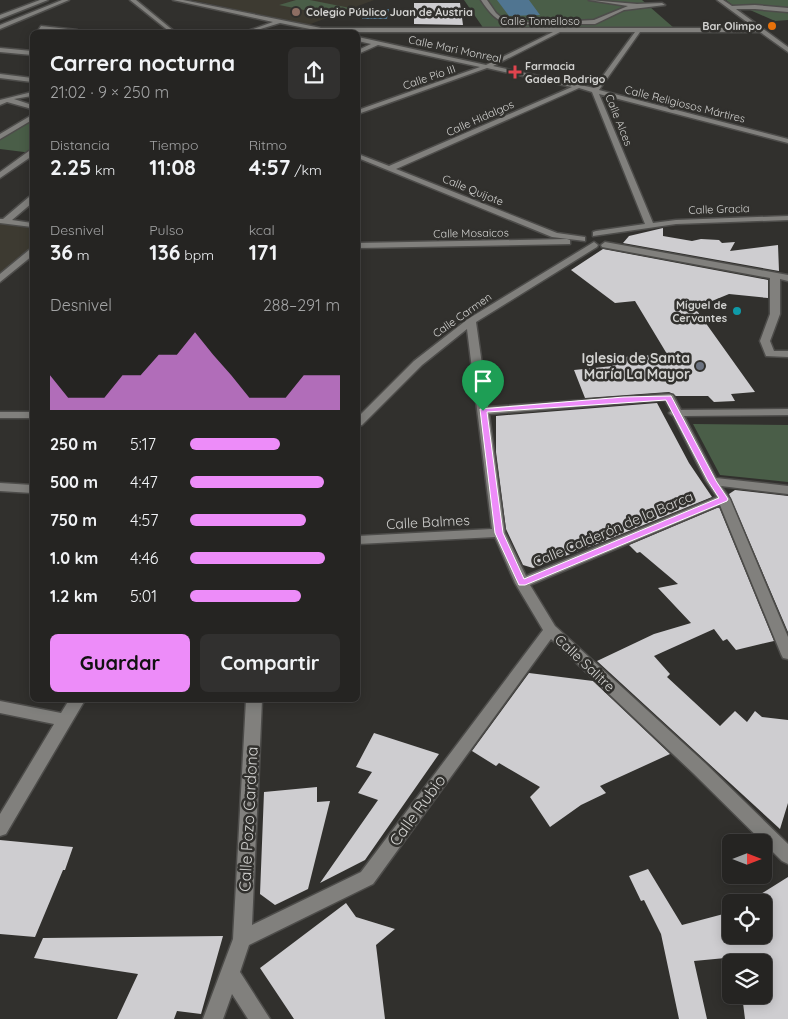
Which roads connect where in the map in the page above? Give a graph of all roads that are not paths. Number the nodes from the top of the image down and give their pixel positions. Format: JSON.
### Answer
{"nodes":[{"id":1,"x":45,"y":0,"type":"edge"},
{"id":2,"x":66,"y":0,"type":"edge"},
{"id":3,"x":133,"y":0,"type":"edge"},
{"id":4,"x":176,"y":0,"type":"edge"},
{"id":5,"x":484,"y":0,"type":"edge"},
{"id":6,"x":592,"y":0,"type":"edge"},
{"id":7,"x":720,"y":0,"type":"edge"},
{"id":8,"x":662,"y":5,"type":"dead end"},
{"id":9,"x":636,"y":6,"type":"junction"},
{"id":10,"x":732,"y":8,"type":"junction"},
{"id":11,"x":788,"y":10,"type":"edge"},
{"id":12,"x":1,"y":16,"type":"edge"},
{"id":13,"x":278,"y":22,"type":"junction"},
{"id":14,"x":0,"y":27,"type":"edge"},
{"id":15,"x":41,"y":28,"type":"dead end"},
{"id":16,"x":59,"y":30,"type":"edge"},
{"id":17,"x":171,"y":30,"type":"edge"},
{"id":18,"x":253,"y":30,"type":"edge"},
{"id":19,"x":320,"y":30,"type":"edge"},
{"id":20,"x":360,"y":30,"type":"edge"},
{"id":21,"x":761,"y":30,"type":"junction"},
{"id":22,"x":559,"y":31,"type":"junction"},
{"id":23,"x":638,"y":32,"type":"junction"},
{"id":24,"x":360,"y":39,"type":"edge"},
{"id":25,"x":775,"y":40,"type":"junction"},
{"id":26,"x":788,"y":40,"type":"edge"},
{"id":27,"x":377,"y":43,"type":"junction"},
{"id":28,"x":0,"y":50,"type":"edge"},
{"id":29,"x":788,"y":50,"type":"edge"},
{"id":30,"x":360,"y":51,"type":"edge"},
{"id":31,"x":30,"y":54,"type":"edge"},
{"id":32,"x":488,"y":66,"type":"junction"},
{"id":33,"x":0,"y":76,"type":"edge"},
{"id":34,"x":30,"y":80,"type":"edge"},
{"id":35,"x":578,"y":86,"type":"junction"},
{"id":36,"x":596,"y":91,"type":"junction"},
{"id":37,"x":30,"y":94,"type":"edge"},
{"id":38,"x":7,"y":99,"type":"junction"},
{"id":39,"x":0,"y":104,"type":"edge"},
{"id":40,"x":30,"y":106,"type":"edge"},
{"id":41,"x":360,"y":111,"type":"edge"},
{"id":42,"x":30,"y":118,"type":"edge"},
{"id":43,"x":0,"y":137,"type":"edge"},
{"id":44,"x":788,"y":141,"type":"edge"},
{"id":45,"x":30,"y":154,"type":"edge"},
{"id":46,"x":360,"y":157,"type":"edge"},
{"id":47,"x":391,"y":168,"type":"junction"},
{"id":48,"x":0,"y":176,"type":"edge"},
{"id":49,"x":30,"y":201,"type":"edge"},
{"id":50,"x":788,"y":218,"type":"edge"},
{"id":51,"x":2,"y":221,"type":"edge"},
{"id":52,"x":30,"y":225,"type":"edge"},
{"id":53,"x":650,"y":225,"type":"junction"},
{"id":54,"x":596,"y":234,"type":"junction"},
{"id":55,"x":587,"y":242,"type":"junction"},
{"id":56,"x":607,"y":242,"type":"junction"},
{"id":57,"x":360,"y":246,"type":"edge"},
{"id":58,"x":30,"y":254,"type":"edge"},
{"id":59,"x":774,"y":276,"type":"junction"},
{"id":60,"x":788,"y":278,"type":"edge"},
{"id":61,"x":0,"y":279,"type":"edge"},
{"id":62,"x":471,"y":321,"type":"junction"},
{"id":63,"x":788,"y":354,"type":"edge"},
{"id":64,"x":483,"y":411,"type":"junction"},
{"id":65,"x":788,"y":412,"type":"edge"},
{"id":66,"x":675,"y":413,"type":"junction"},
{"id":67,"x":0,"y":415,"type":"edge"},
{"id":68,"x":30,"y":415,"type":"edge"},
{"id":69,"x":360,"y":421,"type":"edge"},
{"id":70,"x":712,"y":481,"type":"junction"},
{"id":71,"x":0,"y":487,"type":"edge"},
{"id":72,"x":30,"y":489,"type":"edge"},
{"id":73,"x":788,"y":490,"type":"edge"},
{"id":74,"x":724,"y":499,"type":"junction"},
{"id":75,"x":499,"y":533,"type":"junction"},
{"id":76,"x":360,"y":540,"type":"edge"},
{"id":77,"x":522,"y":583,"type":"junction"},
{"id":78,"x":550,"y":630,"type":"junction"},
{"id":79,"x":788,"y":654,"type":"edge"},
{"id":80,"x":76,"y":702,"type":"edge"},
{"id":81,"x":254,"y":702,"type":"edge"},
{"id":82,"x":0,"y":707,"type":"edge"},
{"id":83,"x":64,"y":720,"type":"junction"},
{"id":84,"x":0,"y":829,"type":"edge"},
{"id":85,"x":788,"y":856,"type":"edge"},
{"id":86,"x":242,"y":939,"type":"junction"},
{"id":87,"x":230,"y":975,"type":"junction"},
{"id":88,"x":213,"y":1019,"type":"edge"},
{"id":89,"x":260,"y":1019,"type":"edge"}],
"edges":[{"from":1,"to":12,"type":"street"},
{"from":2,"to":14,"type":"street"},
{"from":3,"to":17,"type":"street"},
{"from":4,"to":13,"type":"street"},
{"from":5,"to":9,"type":"street"},
{"from":6,"to":9,"type":"street"},
{"from":7,"to":10,"type":"street"},
{"from":8,"to":9,"type":"street"},
{"from":10,"to":11,"type":"street"},
{"from":10,"to":21,"type":"street"},
{"from":13,"to":18,"type":"street"},
{"from":13,"to":19,"type":"street"},
{"from":15,"to":16,"type":"street"},
{"from":20,"to":22,"type":"street","name":"Calle Tomelloso"},
{"from":21,"to":23,"type":"street","name":"Calle Tomelloso"},
{"from":21,"to":25,"type":"street"},
{"from":22,"to":23,"type":"street","name":"Calle Tomelloso"},
{"from":22,"to":32,"type":"street","name":"Calle Pío III"},
{"from":23,"to":36,"type":"street","name":"Calle Alces"},
{"from":24,"to":27,"type":"street","name":"Calle Mari Monreal"},
{"from":25,"to":26,"type":"street"},
{"from":25,"to":29,"type":"street"},
{"from":27,"to":30,"type":"street"},
{"from":27,"to":32,"type":"street","name":"Calle Mari Monreal"},
{"from":28,"to":31,"type":"street"},
{"from":32,"to":35,"type":"street","name":"Calle Mari Monreal"},
{"from":32,"to":41,"type":"street","name":"Calle Pío III"},
{"from":33,"to":34,"type":"street"},
{"from":35,"to":36,"type":"street","name":"Calle Religiosos Mártires"},
{"from":35,"to":47,"type":"street","name":"Calle Hidalgos"},
{"from":36,"to":44,"type":"street","name":"Calle Religiosos Mártires"},
{"from":36,"to":53,"type":"street","name":"Calle Alces"},
{"from":37,"to":38,"type":"street"},
{"from":38,"to":39,"type":"street"},
{"from":38,"to":40,"type":"street"},
{"from":42,"to":43,"type":"street"},
{"from":45,"to":48,"type":"street"},
{"from":46,"to":47,"type":"street","name":"Calle Quijote"},
{"from":47,"to":55,"type":"street","name":"Calle Quijote"},
{"from":49,"to":51,"type":"street"},
{"from":50,"to":53,"type":"street","name":"Calle Gracia"},
{"from":51,"to":52,"type":"street"},
{"from":53,"to":54,"type":"street","name":"Calle Gracia"},
{"from":53,"to":56,"type":"street","name":"Calle Gracia"},
{"from":54,"to":55,"type":"street","name":"Calle Gracia"},
{"from":54,"to":56,"type":"street"},
{"from":55,"to":56,"type":"street"},
{"from":55,"to":57,"type":"street","name":"Calle Mosaicos"},
{"from":55,"to":62,"type":"street","name":"Calle Carmen"},
{"from":56,"to":59,"type":"street"},
{"from":58,"to":61,"type":"street"},
{"from":59,"to":60,"type":"street"},
{"from":59,"to":63,"type":"street"},
{"from":62,"to":64,"type":"street","name":"Calle Salitre"},
{"from":62,"to":69,"type":"street","name":"Calle Carmen"},
{"from":64,"to":66,"type":"street"},
{"from":64,"to":75,"type":"street","name":"Calle Salitre"},
{"from":65,"to":66,"type":"street"},
{"from":66,"to":70,"type":"street"},
{"from":67,"to":68,"type":"street"},
{"from":70,"to":73,"type":"street"},
{"from":70,"to":74,"type":"street"},
{"from":71,"to":72,"type":"street"},
{"from":74,"to":77,"type":"street","name":"Calle Calderón de la Barca"},
{"from":74,"to":79,"type":"street"},
{"from":75,"to":76,"type":"street","name":"Calle Balmes"},
{"from":75,"to":77,"type":"street","name":"Calle Salitre"},
{"from":77,"to":78,"type":"street","name":"Calle Salitre"},
{"from":78,"to":85,"type":"street","name":"Calle Salitre"},
{"from":78,"to":86,"type":"street","name":"Calle Rubio"},
{"from":80,"to":83,"type":"street"},
{"from":81,"to":86,"type":"street","name":"Calle Pozo Cardona"},
{"from":82,"to":83,"type":"street"},
{"from":83,"to":84,"type":"street"},
{"from":86,"to":87,"type":"street","name":"Calle Pozo Cardona"},
{"from":87,"to":88,"type":"street","name":"Calle Pozo Cardona"},
{"from":87,"to":89,"type":"street"}]}
